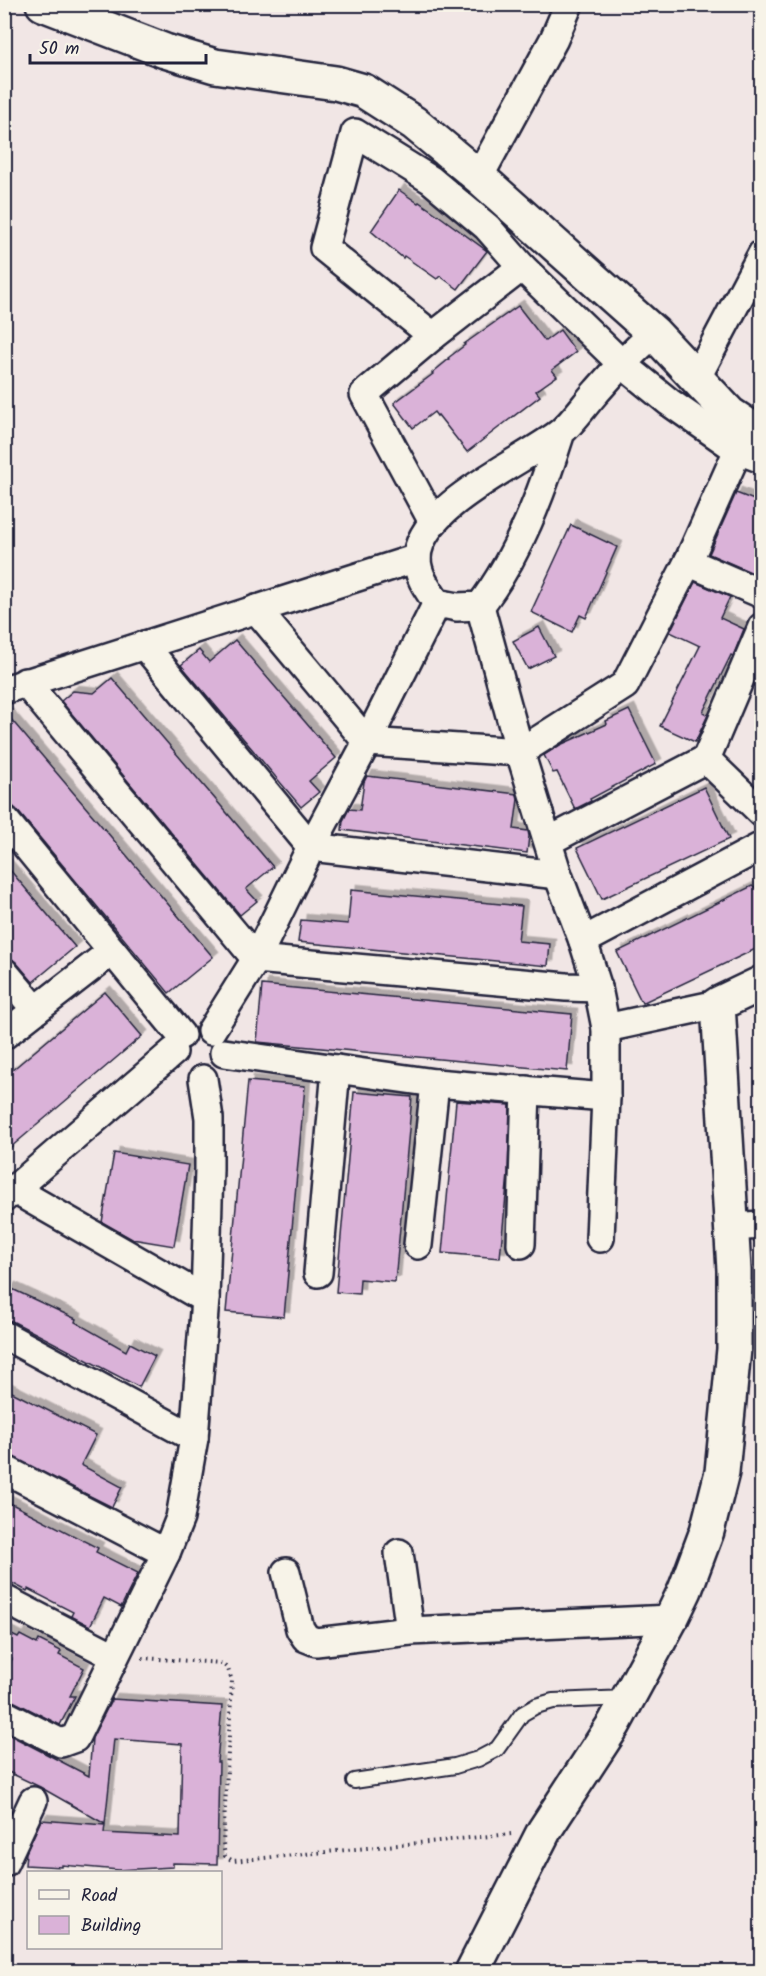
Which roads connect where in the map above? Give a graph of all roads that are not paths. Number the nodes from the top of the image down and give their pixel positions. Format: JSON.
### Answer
{"nodes":[{"id":1,"x":43,"y":4,"type":"edge"},
{"id":2,"x":569,"y":4,"type":"edge"},
{"id":3,"x":479,"y":177,"type":"junction"},
{"id":4,"x":762,"y":254,"type":"edge"},
{"id":5,"x":522,"y":267,"type":"junction"},
{"id":6,"x":654,"y":333,"type":"junction"},
{"id":7,"x":433,"y":336,"type":"junction"},
{"id":8,"x":621,"y":363,"type":"junction"},
{"id":9,"x":696,"y":379,"type":"junction"},
{"id":10,"x":561,"y":432,"type":"junction"},
{"id":11,"x":754,"y":448,"type":"edge"},
{"id":12,"x":433,"y":522,"type":"junction"},
{"id":13,"x":417,"y":558,"type":"junction"},
{"id":14,"x":688,"y":562,"type":"junction"},
{"id":15,"x":762,"y":594,"type":"edge"},
{"id":16,"x":436,"y":603,"type":"junction"},
{"id":17,"x":480,"y":606,"type":"junction"},
{"id":18,"x":256,"y":609,"type":"junction"},
{"id":19,"x":762,"y":627,"type":"edge"},
{"id":20,"x":144,"y":645,"type":"junction"},
{"id":21,"x":15,"y":686,"type":"edge"},
{"id":22,"x":368,"y":742,"type":"junction"},
{"id":23,"x":520,"y":752,"type":"junction"},
{"id":24,"x":706,"y":759,"type":"junction"},
{"id":25,"x":762,"y":813,"type":"edge"},
{"id":26,"x":4,"y":819,"type":"edge"},
{"id":27,"x":549,"y":841,"type":"junction"},
{"id":28,"x":762,"y":846,"type":"edge"},
{"id":29,"x":310,"y":847,"type":"junction"},
{"id":30,"x":558,"y":875,"type":"junction"},
{"id":31,"x":584,"y":941,"type":"junction"},
{"id":32,"x":112,"y":951,"type":"junction"},
{"id":33,"x":256,"y":959,"type":"junction"},
{"id":34,"x":4,"y":972,"type":"edge"},
{"id":35,"x":762,"y":983,"type":"edge"},
{"id":36,"x":598,"y":988,"type":"junction"},
{"id":37,"x":718,"y":1004,"type":"junction"},
{"id":38,"x":36,"y":1010,"type":"junction"},
{"id":39,"x":606,"y":1028,"type":"junction"},
{"id":40,"x":4,"y":1035,"type":"edge"},
{"id":41,"x":217,"y":1042,"type":"junction"},
{"id":42,"x":177,"y":1043,"type":"junction"},
{"id":43,"x":336,"y":1069,"type":"junction"},
{"id":44,"x":203,"y":1079,"type":"junction"},
{"id":45,"x":435,"y":1083,"type":"junction"},
{"id":46,"x":526,"y":1090,"type":"junction"},
{"id":47,"x":606,"y":1097,"type":"junction"},
{"id":48,"x":10,"y":1194,"type":"edge"},
{"id":49,"x":746,"y":1226,"type":"edge"},
{"id":50,"x":600,"y":1238,"type":"dead end"},
{"id":51,"x":521,"y":1244,"type":"dead end"},
{"id":52,"x":418,"y":1245,"type":"dead end"},
{"id":53,"x":318,"y":1273,"type":"dead end"},
{"id":54,"x":205,"y":1299,"type":"junction"},
{"id":55,"x":4,"y":1335,"type":"edge"},
{"id":56,"x":194,"y":1438,"type":"junction"},
{"id":57,"x":4,"y":1469,"type":"edge"},
{"id":58,"x":166,"y":1553,"type":"junction"},
{"id":59,"x":399,"y":1553,"type":"dead end"},
{"id":60,"x":286,"y":1572,"type":"dead end"},
{"id":61,"x":4,"y":1599,"type":"edge"},
{"id":62,"x":671,"y":1619,"type":"junction"},
{"id":63,"x":410,"y":1631,"type":"junction"},
{"id":64,"x":114,"y":1656,"type":"junction"},
{"id":65,"x":627,"y":1698,"type":"junction"},
{"id":66,"x":4,"y":1714,"type":"edge"},
{"id":67,"x":354,"y":1781,"type":"dead end"},
{"id":68,"x":33,"y":1801,"type":"dead end"},
{"id":69,"x":4,"y":1863,"type":"edge"},
{"id":70,"x":472,"y":1971,"type":"edge"}],
"edges":[{"from":1,"to":3,"type":"street"},
{"from":2,"to":3,"type":"street"},
{"from":3,"to":6,"type":"street"},
{"from":4,"to":9,"type":"street"},
{"from":5,"to":7,"type":"street"},
{"from":5,"to":7,"type":"street"},
{"from":5,"to":8,"type":"street"},
{"from":6,"to":8,"type":"street"},
{"from":6,"to":9,"type":"street"},
{"from":7,"to":12,"type":"street"},
{"from":8,"to":10,"type":"street"},
{"from":8,"to":11,"type":"street"},
{"from":9,"to":11,"type":"street"},
{"from":10,"to":12,"type":"street"},
{"from":10,"to":17,"type":"street"},
{"from":11,"to":14,"type":"street"},
{"from":12,"to":13,"type":"street"},
{"from":13,"to":16,"type":"street"},
{"from":13,"to":18,"type":"street"},
{"from":14,"to":15,"type":"street"},
{"from":14,"to":23,"type":"street"},
{"from":16,"to":17,"type":"street"},
{"from":16,"to":22,"type":"street"},
{"from":17,"to":23,"type":"street"},
{"from":18,"to":20,"type":"street"},
{"from":18,"to":22,"type":"street"},
{"from":19,"to":24,"type":"street"},
{"from":20,"to":21,"type":"street"},
{"from":20,"to":29,"type":"street"},
{"from":21,"to":33,"type":"street"},
{"from":22,"to":23,"type":"street"},
{"from":22,"to":29,"type":"street"},
{"from":23,"to":27,"type":"street"},
{"from":24,"to":25,"type":"street"},
{"from":24,"to":27,"type":"street"},
{"from":26,"to":32,"type":"street"},
{"from":27,"to":30,"type":"street"},
{"from":28,"to":31,"type":"street"},
{"from":29,"to":30,"type":"street"},
{"from":29,"to":33,"type":"street"},
{"from":30,"to":31,"type":"street"},
{"from":31,"to":36,"type":"street"},
{"from":32,"to":38,"type":"street"},
{"from":32,"to":42,"type":"street"},
{"from":33,"to":36,"type":"street"},
{"from":33,"to":41,"type":"street"},
{"from":34,"to":38,"type":"street"},
{"from":35,"to":37,"type":"street"},
{"from":36,"to":39,"type":"street"},
{"from":37,"to":39,"type":"street"},
{"from":37,"to":49,"type":"street"},
{"from":38,"to":40,"type":"street"},
{"from":39,"to":47,"type":"street"},
{"from":41,"to":42,"type":"street"},
{"from":41,"to":43,"type":"street"},
{"from":41,"to":44,"type":"street"},
{"from":42,"to":44,"type":"street"},
{"from":42,"to":48,"type":"street"},
{"from":43,"to":45,"type":"street"},
{"from":43,"to":53,"type":"street"},
{"from":44,"to":54,"type":"street"},
{"from":45,"to":46,"type":"street"},
{"from":45,"to":52,"type":"street"},
{"from":46,"to":47,"type":"street"},
{"from":46,"to":51,"type":"street"},
{"from":47,"to":50,"type":"street"},
{"from":48,"to":54,"type":"street"},
{"from":49,"to":62,"type":"street"},
{"from":54,"to":56,"type":"street"},
{"from":55,"to":56,"type":"street"},
{"from":56,"to":58,"type":"street"},
{"from":57,"to":58,"type":"street"},
{"from":58,"to":64,"type":"street"},
{"from":59,"to":63,"type":"street"},
{"from":60,"to":63,"type":"street"},
{"from":61,"to":64,"type":"street"},
{"from":62,"to":63,"type":"street"},
{"from":62,"to":65,"type":"street"},
{"from":64,"to":66,"type":"street"},
{"from":65,"to":67,"type":"lane"},
{"from":65,"to":70,"type":"street"},
{"from":68,"to":69,"type":"street"}]}
